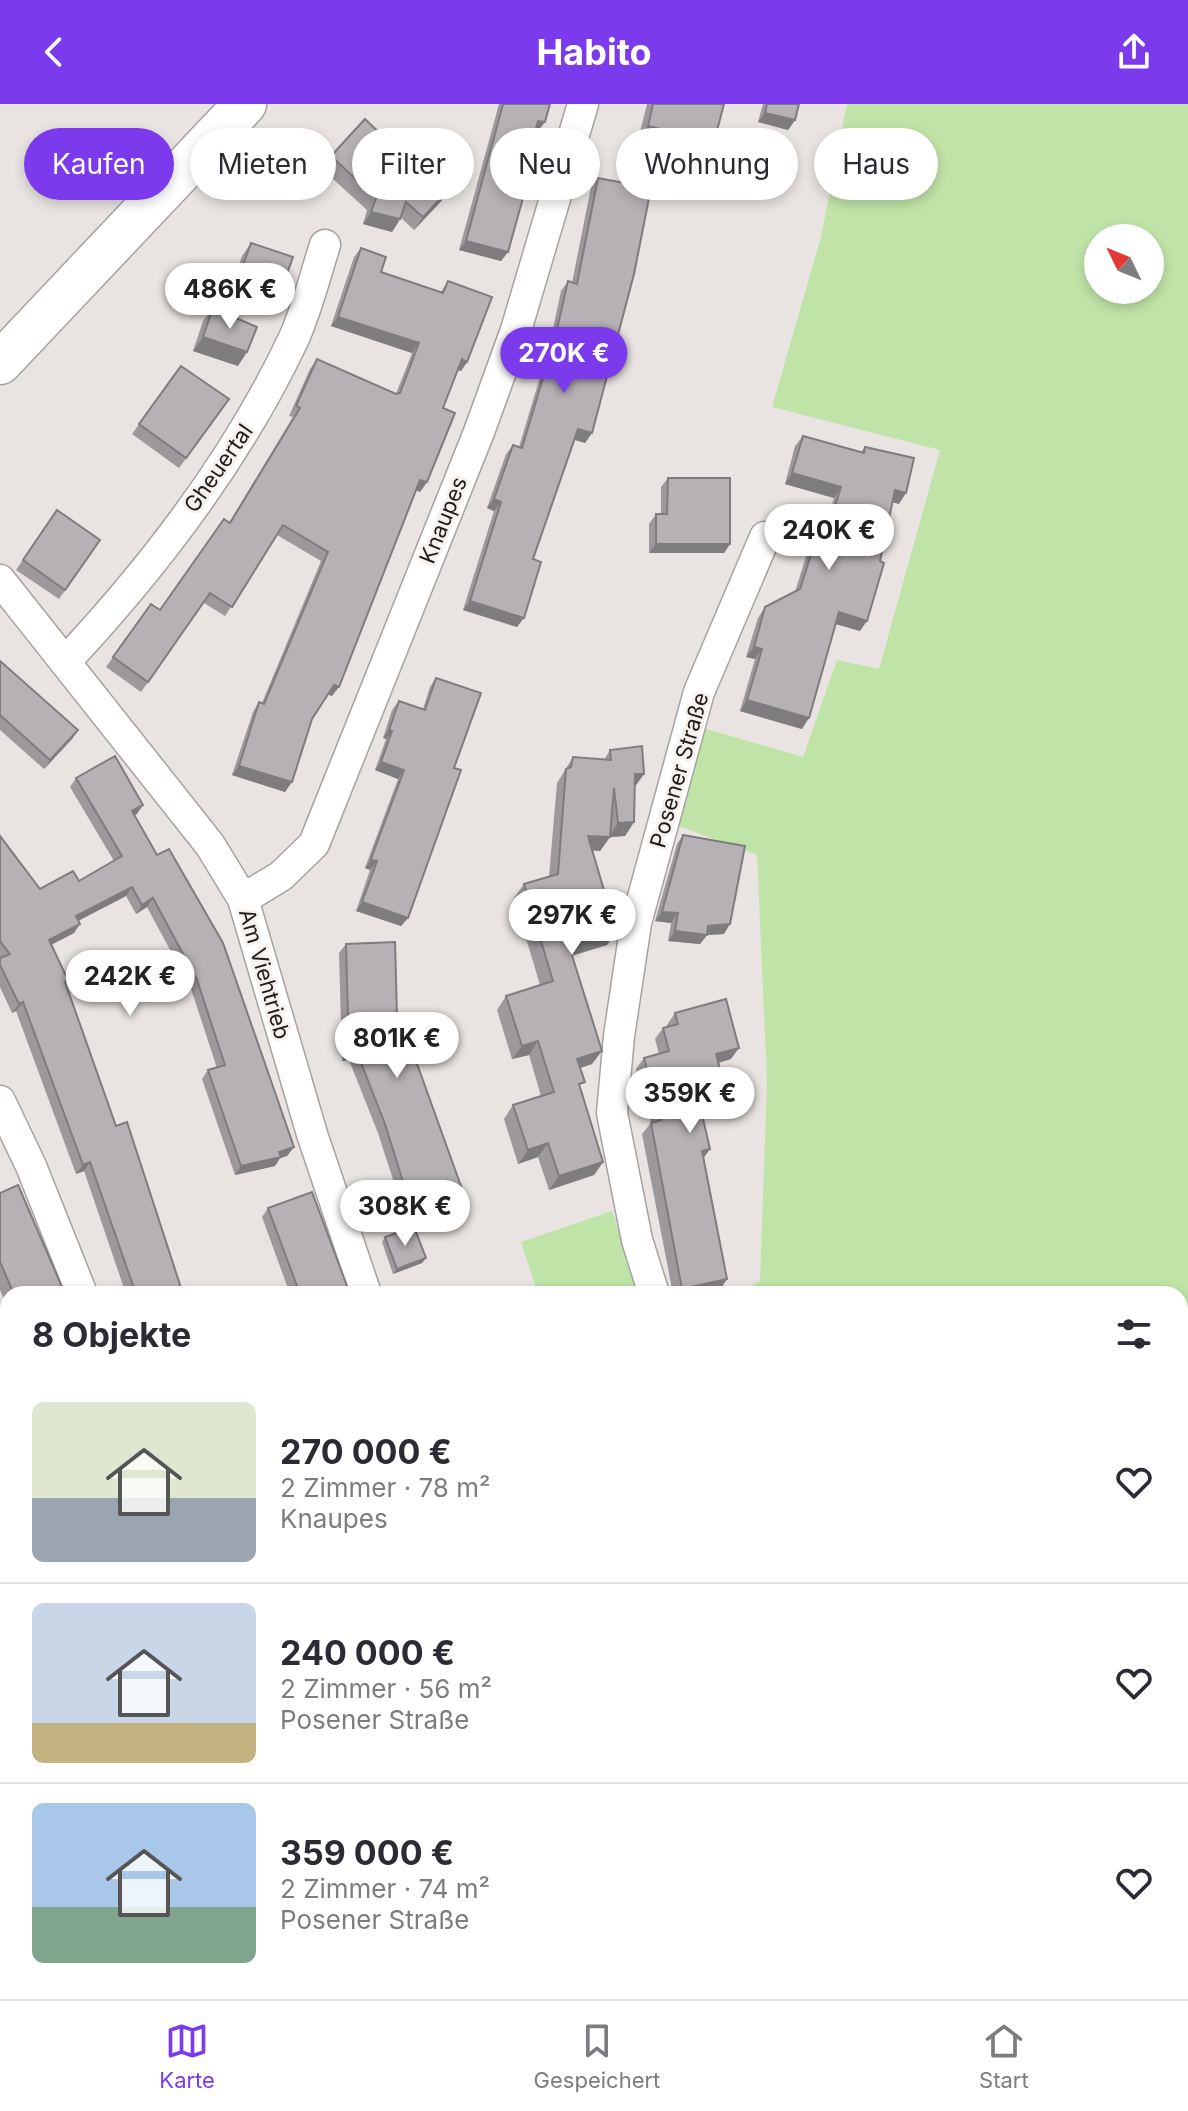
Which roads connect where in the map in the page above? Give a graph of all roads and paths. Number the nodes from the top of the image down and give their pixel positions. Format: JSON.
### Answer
{"nodes":[{"id":1,"x":245,"y":104,"type":"edge"},
{"id":2,"x":583,"y":104,"type":"edge"},
{"id":3,"x":325,"y":245,"type":"dead end"},
{"id":4,"x":0,"y":363,"type":"edge"},
{"id":5,"x":765,"y":537,"type":"dead end"},
{"id":6,"x":0,"y":580,"type":"edge"},
{"id":7,"x":65,"y":662,"type":"junction"},
{"id":8,"x":243,"y":899,"type":"junction"},
{"id":9,"x":0,"y":1101,"type":"edge"},
{"id":10,"x":79,"y":1286,"type":"edge"},
{"id":11,"x":363,"y":1286,"type":"edge"},
{"id":12,"x":651,"y":1286,"type":"edge"}],
"edges":[{"from":1,"to":4,"type":"main road"},
{"from":2,"to":8,"type":"street","name":"Knaupes"},
{"from":3,"to":7,"type":"street","name":"Gheuertal"},
{"from":5,"to":12,"type":"street","name":"Posener Straße"},
{"from":6,"to":7,"type":"street","name":"Am Viehtrieb"},
{"from":7,"to":8,"type":"street","name":"Am Viehtrieb"},
{"from":8,"to":11,"type":"street","name":"Am Viehtrieb"},
{"from":9,"to":10,"type":"street"}]}
